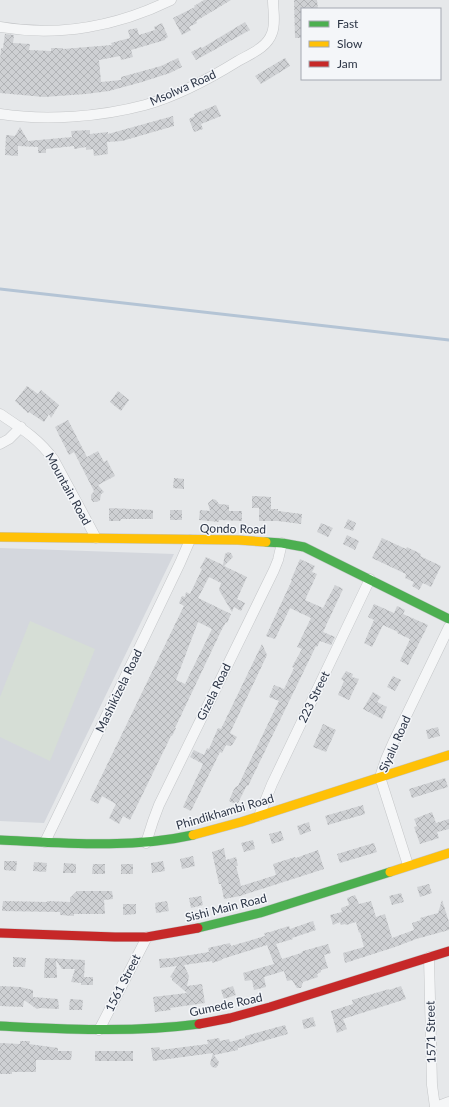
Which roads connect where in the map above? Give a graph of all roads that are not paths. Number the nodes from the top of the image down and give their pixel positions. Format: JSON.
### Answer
{"nodes":[{"id":1,"x":171,"y":0,"type":"edge"},
{"id":2,"x":273,"y":0,"type":"edge"},
{"id":3,"x":0,"y":26,"type":"edge"},
{"id":4,"x":0,"y":114,"type":"edge"},
{"id":5,"x":0,"y":414,"type":"edge"},
{"id":6,"x":21,"y":427,"type":"junction"},
{"id":7,"x":0,"y":444,"type":"edge"},
{"id":8,"x":0,"y":536,"type":"edge"},
{"id":9,"x":96,"y":538,"type":"junction"},
{"id":10,"x":190,"y":540,"type":"junction"},
{"id":11,"x":282,"y":543,"type":"junction"},
{"id":12,"x":370,"y":579,"type":"junction"},
{"id":13,"x":449,"y":619,"type":"edge"},
{"id":14,"x":449,"y":627,"type":"edge"},
{"id":15,"x":449,"y":755,"type":"edge"},
{"id":16,"x":380,"y":777,"type":"junction"},
{"id":17,"x":259,"y":816,"type":"junction"},
{"id":18,"x":0,"y":840,"type":"edge"},
{"id":19,"x":45,"y":842,"type":"junction"},
{"id":20,"x":146,"y":843,"type":"junction"},
{"id":21,"x":449,"y":853,"type":"edge"},
{"id":22,"x":408,"y":865,"type":"junction"},
{"id":23,"x":0,"y":933,"type":"edge"},
{"id":24,"x":147,"y":936,"type":"junction"},
{"id":25,"x":449,"y":951,"type":"edge"},
{"id":26,"x":429,"y":957,"type":"junction"},
{"id":27,"x":0,"y":1026,"type":"edge"},
{"id":28,"x":99,"y":1030,"type":"junction"},
{"id":29,"x":449,"y":1102,"type":"edge"},
{"id":30,"x":435,"y":1107,"type":"edge"}],
"edges":[{"from":1,"to":3,"type":"street"},
{"from":2,"to":4,"type":"street","name":"Msolwa Road"},
{"from":5,"to":6,"type":"street","name":"Mountain Road"},
{"from":6,"to":7,"type":"street"},
{"from":6,"to":9,"type":"street","name":"Mountain Road"},
{"from":8,"to":9,"type":"street","name":"Qondo Road"},
{"from":9,"to":10,"type":"street","name":"Qondo Road"},
{"from":10,"to":11,"type":"street","name":"Qondo Road"},
{"from":10,"to":19,"type":"street","name":"Mashikizela Road"},
{"from":11,"to":12,"type":"street","name":"Qondo Road"},
{"from":11,"to":20,"type":"street","name":"Gizela Road"},
{"from":12,"to":13,"type":"street","name":"Qondo Road"},
{"from":12,"to":17,"type":"street","name":"223 Street"},
{"from":14,"to":16,"type":"street","name":"Siyalu Road"},
{"from":15,"to":16,"type":"street","name":"Phindikhambi Road"},
{"from":16,"to":17,"type":"street","name":"Phindikhambi Road"},
{"from":16,"to":22,"type":"street","name":"Siyalu Road"},
{"from":17,"to":20,"type":"street","name":"Phindikhambi Road"},
{"from":18,"to":19,"type":"street","name":"Phindikhambi Road"},
{"from":19,"to":20,"type":"street","name":"Phindikhambi Road"},
{"from":21,"to":22,"type":"street","name":"Sishi Main Road"},
{"from":22,"to":24,"type":"street","name":"Sishi Main Road"},
{"from":23,"to":24,"type":"street","name":"Sishi Main Road"},
{"from":24,"to":28,"type":"street","name":"1561 Street"},
{"from":25,"to":26,"type":"street","name":"Gumede Road"},
{"from":26,"to":28,"type":"street","name":"Gumede Road"},
{"from":26,"to":30,"type":"street","name":"1571 Street"},
{"from":27,"to":28,"type":"street","name":"Gumede Road"},
{"from":29,"to":30,"type":"street"}]}
